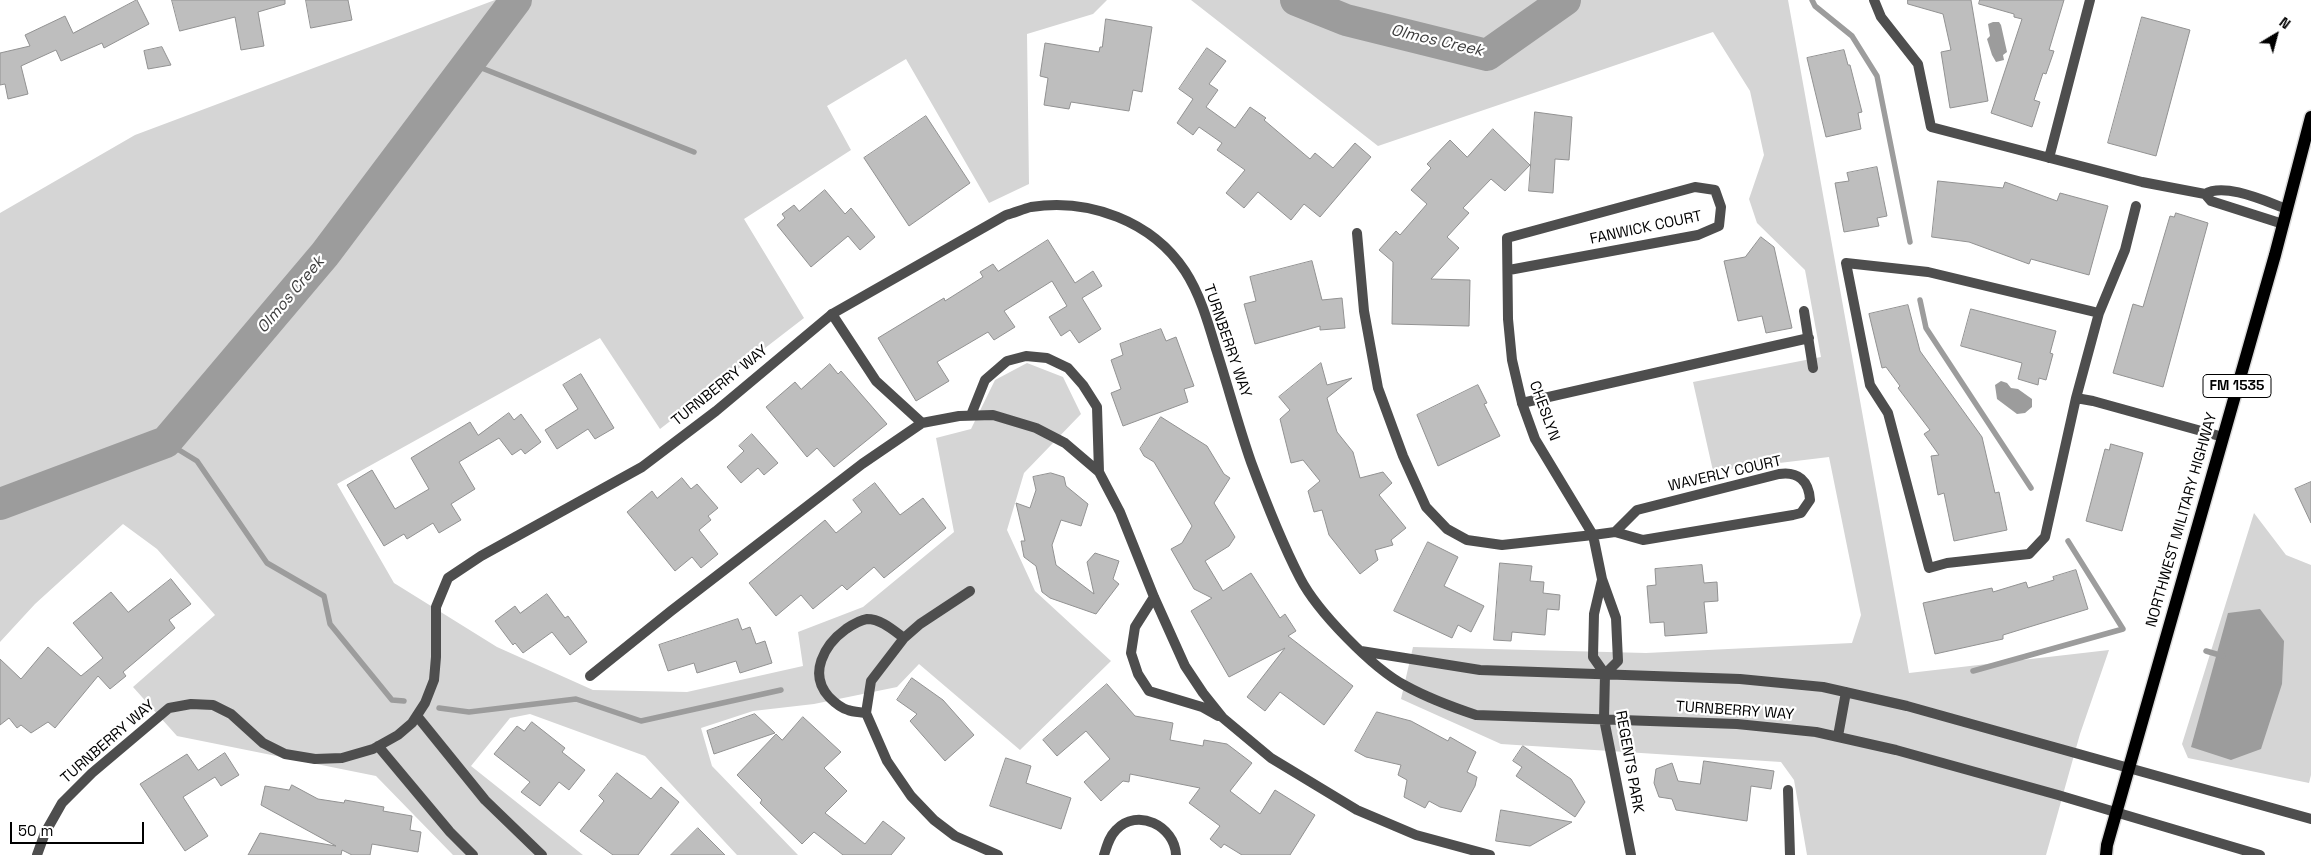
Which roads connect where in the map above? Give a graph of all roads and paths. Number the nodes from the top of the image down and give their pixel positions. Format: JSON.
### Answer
{"nodes":[{"id":1,"x":1874,"y":0,"type":"edge"},
{"id":2,"x":2090,"y":0,"type":"edge"},
{"id":3,"x":2311,"y":117,"type":"edge"},
{"id":4,"x":2049,"y":158,"type":"junction"},
{"id":5,"x":2205,"y":194,"type":"junction"},
{"id":6,"x":2136,"y":206,"type":"dead end"},
{"id":7,"x":2287,"y":209,"type":"junction"},
{"id":8,"x":2283,"y":224,"type":"junction"},
{"id":9,"x":1357,"y":233,"type":"dead end"},
{"id":10,"x":1508,"y":238,"type":"joint"},
{"id":11,"x":1509,"y":270,"type":"junction"},
{"id":12,"x":1804,"y":311,"type":"dead end"},
{"id":13,"x":2099,"y":313,"type":"junction"},
{"id":14,"x":832,"y":314,"type":"junction"},
{"id":15,"x":1809,"y":338,"type":"junction"},
{"id":16,"x":1814,"y":368,"type":"dead end"},
{"id":17,"x":2076,"y":398,"type":"junction"},
{"id":18,"x":1522,"y":404,"type":"junction"},
{"id":19,"x":971,"y":416,"type":"junction"},
{"id":20,"x":922,"y":423,"type":"junction"},
{"id":21,"x":2223,"y":437,"type":"junction"},
{"id":22,"x":1099,"y":472,"type":"junction"},
{"id":23,"x":1615,"y":532,"type":"junction"},
{"id":24,"x":1593,"y":535,"type":"junction"},
{"id":25,"x":1602,"y":579,"type":"junction"},
{"id":26,"x":970,"y":591,"type":"dead end"},
{"id":27,"x":1154,"y":597,"type":"junction"},
{"id":28,"x":904,"y":638,"type":"junction"},
{"id":29,"x":1360,"y":651,"type":"junction"},
{"id":30,"x":1605,"y":674,"type":"junction"},
{"id":31,"x":590,"y":676,"type":"dead end"},
{"id":32,"x":1846,"y":692,"type":"junction"},
{"id":33,"x":866,"y":713,"type":"junction"},
{"id":34,"x":416,"y":716,"type":"junction"},
{"id":35,"x":1223,"y":718,"type":"junction"},
{"id":36,"x":1604,"y":719,"type":"junction"},
{"id":37,"x":1838,"y":736,"type":"junction"},
{"id":38,"x":378,"y":746,"type":"junction"},
{"id":39,"x":2129,"y":767,"type":"junction"},
{"id":40,"x":1788,"y":790,"type":"dead end"},
{"id":41,"x":2116,"y":812,"type":"junction"},
{"id":42,"x":2311,"y":819,"type":"edge"},
{"id":43,"x":2105,"y":852,"type":"edge"},
{"id":44,"x":38,"y":855,"type":"edge"},
{"id":45,"x":473,"y":855,"type":"edge"},
{"id":46,"x":542,"y":855,"type":"edge"},
{"id":47,"x":998,"y":855,"type":"edge"},
{"id":48,"x":1104,"y":855,"type":"edge"},
{"id":49,"x":1176,"y":855,"type":"edge"},
{"id":50,"x":1490,"y":855,"type":"edge"},
{"id":51,"x":1631,"y":855,"type":"edge"},
{"id":52,"x":1790,"y":855,"type":"edge"},
{"id":53,"x":2260,"y":855,"type":"edge"}],
"edges":[{"from":1,"to":4,"type":"street"},
{"from":2,"to":4,"type":"street"},
{"from":3,"to":7,"type":"main road","name":"NORTHWEST MILITARY HIGHWAY","number":"FM 1535"},
{"from":4,"to":5,"type":"street"},
{"from":5,"to":7,"type":"street"},
{"from":5,"to":8,"type":"street"},
{"from":6,"to":13,"type":"street"},
{"from":7,"to":8,"type":"main road","name":"NORTHWEST MILITARY HIGHWAY","number":"FM 1535"},
{"from":8,"to":21,"type":"main road","name":"NORTHWEST MILITARY HIGHWAY","number":"FM 1535"},
{"from":9,"to":24,"type":"street","name":"WAVERLY COURT"},
{"from":10,"to":11,"type":"street","name":"CHESLYN"},
{"from":10,"to":11,"type":"street","name":"FANWICK COURT"},
{"from":11,"to":18,"type":"street","name":"CHESLYN"},
{"from":12,"to":15,"type":"street"},
{"from":13,"to":17,"type":"street"},
{"from":13,"to":17,"type":"street"},
{"from":14,"to":20,"type":"street"},
{"from":14,"to":29,"type":"street","name":"TURNBERRY WAY"},
{"from":14,"to":34,"type":"street","name":"TURNBERRY WAY"},
{"from":15,"to":16,"type":"street"},
{"from":15,"to":18,"type":"street"},
{"from":17,"to":21,"type":"street"},
{"from":18,"to":24,"type":"street","name":"CHESLYN"},
{"from":19,"to":20,"type":"street"},
{"from":19,"to":22,"type":"street"},
{"from":19,"to":22,"type":"street"},
{"from":20,"to":31,"type":"street"},
{"from":21,"to":39,"type":"main road","name":"NORTHWEST MILITARY HIGHWAY","number":"FM 1535"},
{"from":22,"to":27,"type":"street"},
{"from":23,"to":23,"type":"street","name":"WAVERLY COURT"},
{"from":23,"to":24,"type":"street","name":"WAVERLY COURT"},
{"from":24,"to":25,"type":"street","name":"CHESLYN"},
{"from":25,"to":30,"type":"street","name":"CHESLYN"},
{"from":25,"to":30,"type":"street","name":"CHESLYN"},
{"from":26,"to":28,"type":"street"},
{"from":27,"to":35,"type":"street"},
{"from":27,"to":35,"type":"street"},
{"from":28,"to":33,"type":"street"},
{"from":28,"to":33,"type":"street"},
{"from":29,"to":30,"type":"street","name":"TURNBERRY WAY"},
{"from":29,"to":36,"type":"street","name":"TURNBERRY WAY"},
{"from":30,"to":32,"type":"street","name":"TURNBERRY WAY"},
{"from":30,"to":36,"type":"street","name":"REGENTS PARK"},
{"from":32,"to":37,"type":"street"},
{"from":32,"to":39,"type":"street","name":"TURNBERRY WAY"},
{"from":33,"to":47,"type":"street"},
{"from":34,"to":38,"type":"street","name":"TURNBERRY WAY"},
{"from":34,"to":46,"type":"street"},
{"from":35,"to":50,"type":"street"},
{"from":36,"to":37,"type":"street","name":"TURNBERRY WAY"},
{"from":36,"to":51,"type":"street","name":"REGENTS PARK"},
{"from":37,"to":41,"type":"street","name":"TURNBERRY WAY"},
{"from":38,"to":44,"type":"street","name":"TURNBERRY WAY"},
{"from":38,"to":45,"type":"street"},
{"from":39,"to":41,"type":"main road","name":"NORTHWEST MILITARY HIGHWAY","number":"FM 1535"},
{"from":39,"to":42,"type":"street","name":"TURNBERRY WAY"},
{"from":40,"to":52,"type":"street"},
{"from":41,"to":43,"type":"main road","name":"NORTHWEST MILITARY HIGHWAY","number":"FM 1535"},
{"from":41,"to":53,"type":"street","name":"TURNBERRY WAY"},
{"from":48,"to":49,"type":"street"}]}
